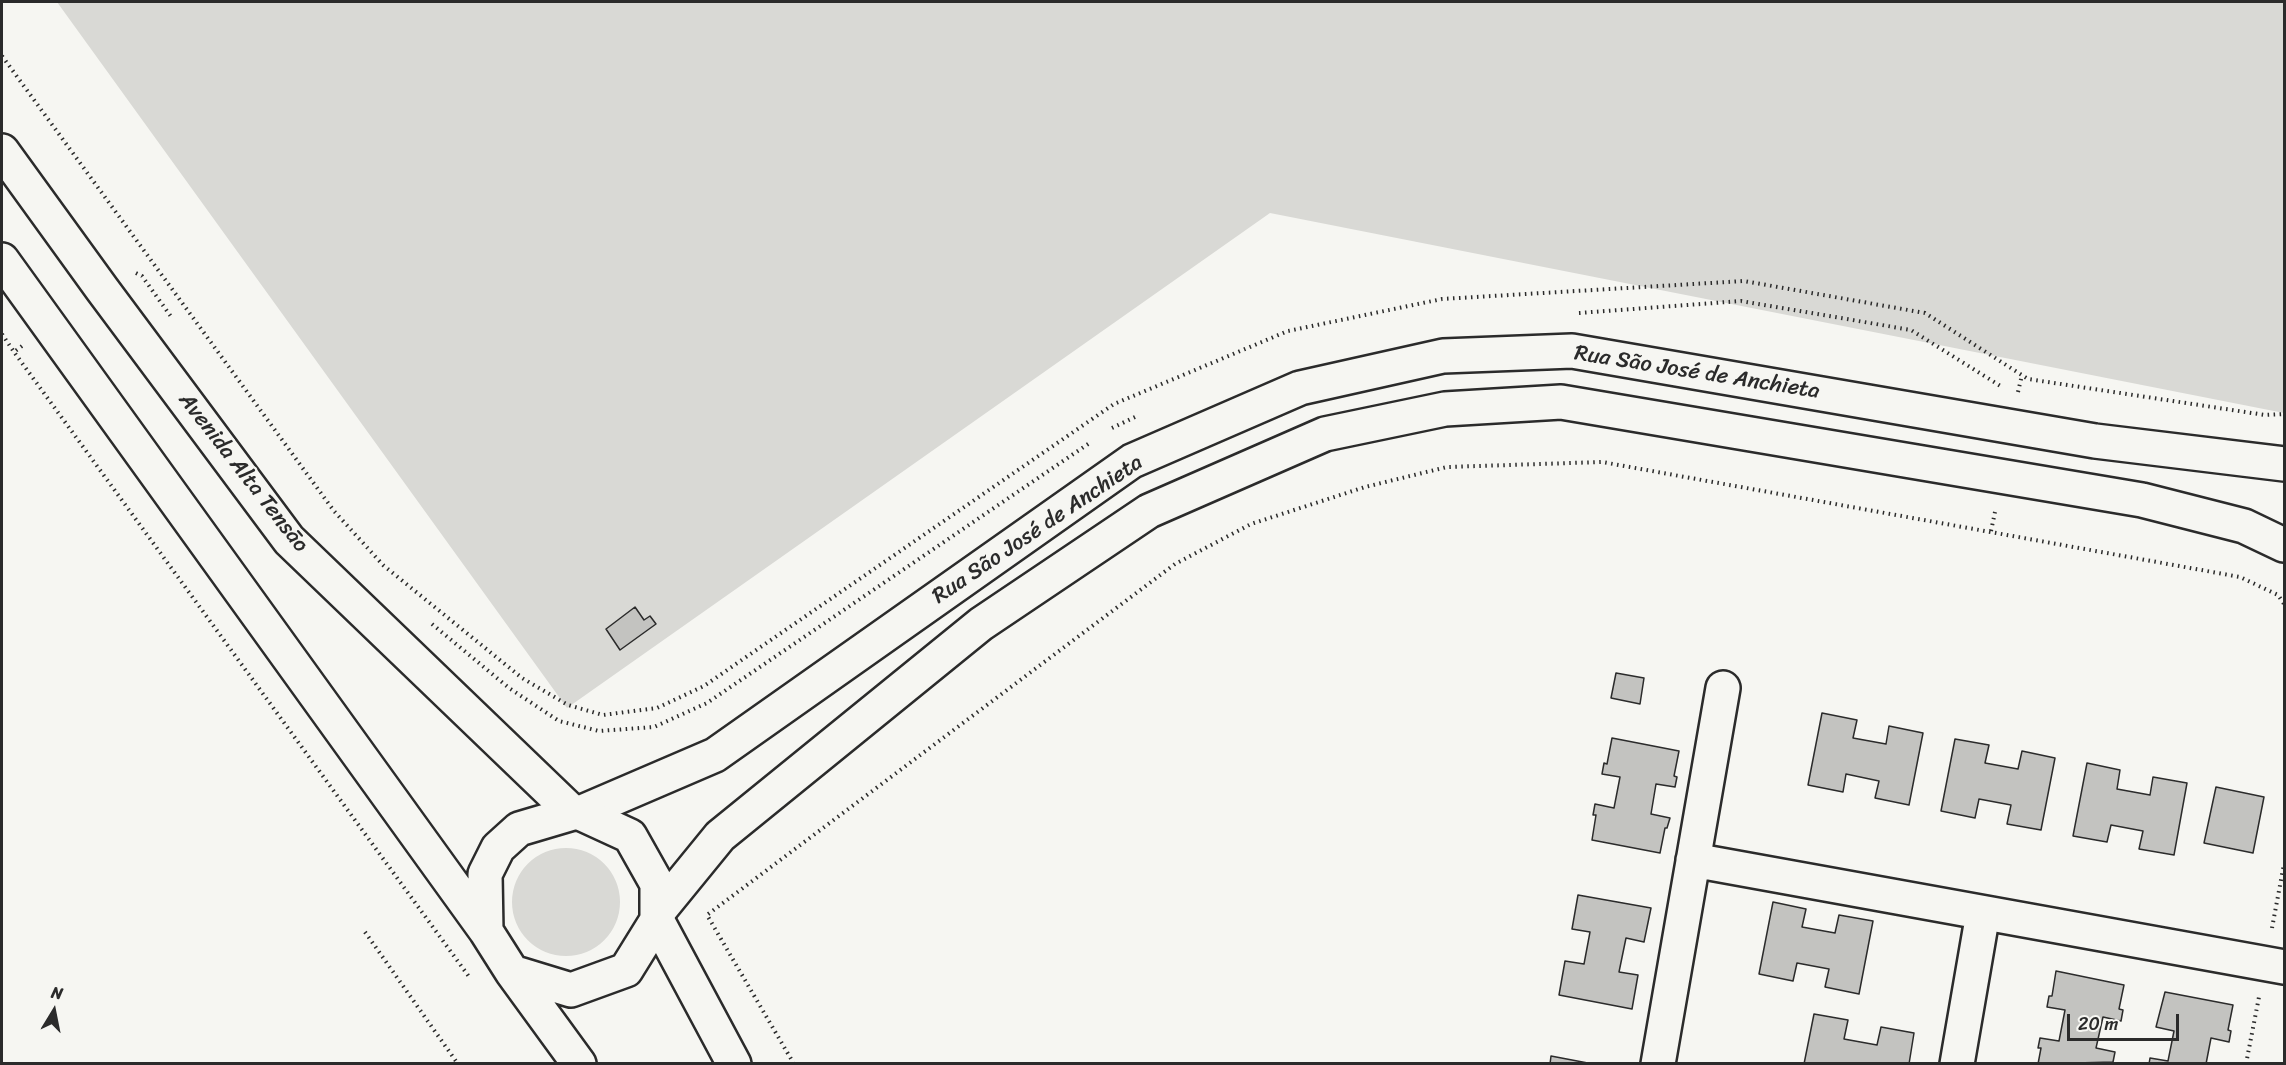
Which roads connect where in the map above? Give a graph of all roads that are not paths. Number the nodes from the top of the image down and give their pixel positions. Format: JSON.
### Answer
{"nodes":[{"id":1,"x":2,"y":151,"type":"edge"},
{"id":2,"x":2,"y":260,"type":"edge"},
{"id":3,"x":2284,"y":464,"type":"edge"},
{"id":4,"x":2284,"y":545,"type":"edge"},
{"id":5,"x":1723,"y":688,"type":"dead end"},
{"id":6,"x":577,"y":813,"type":"junction"},
{"id":7,"x":1693,"y":860,"type":"junction"},
{"id":8,"x":1983,"y":912,"type":"junction"},
{"id":9,"x":658,"y":916,"type":"junction"},
{"id":10,"x":486,"y":931,"type":"junction"},
{"id":11,"x":2284,"y":967,"type":"edge"},
{"id":12,"x":512,"y":972,"type":"junction"},
{"id":13,"x":579,"y":1064,"type":"edge"},
{"id":14,"x":734,"y":1064,"type":"edge"},
{"id":15,"x":1658,"y":1064,"type":"edge"},
{"id":16,"x":1957,"y":1064,"type":"edge"}],
"edges":[{"from":1,"to":6,"type":"street","name":"Avenida Alta Tensāo"},
{"from":2,"to":10,"type":"street"},
{"from":3,"to":6,"type":"street","name":"Rua São José de Anchieta"},
{"from":4,"to":9,"type":"street","name":"Rua São José de Anchieta"},
{"from":5,"to":7,"type":"street"},
{"from":6,"to":9,"type":"street"},
{"from":6,"to":10,"type":"street"},
{"from":7,"to":8,"type":"street"},
{"from":7,"to":15,"type":"street"},
{"from":8,"to":11,"type":"street"},
{"from":8,"to":16,"type":"street"},
{"from":9,"to":12,"type":"street"},
{"from":9,"to":14,"type":"street"},
{"from":10,"to":12,"type":"street"},
{"from":12,"to":13,"type":"street"}]}
